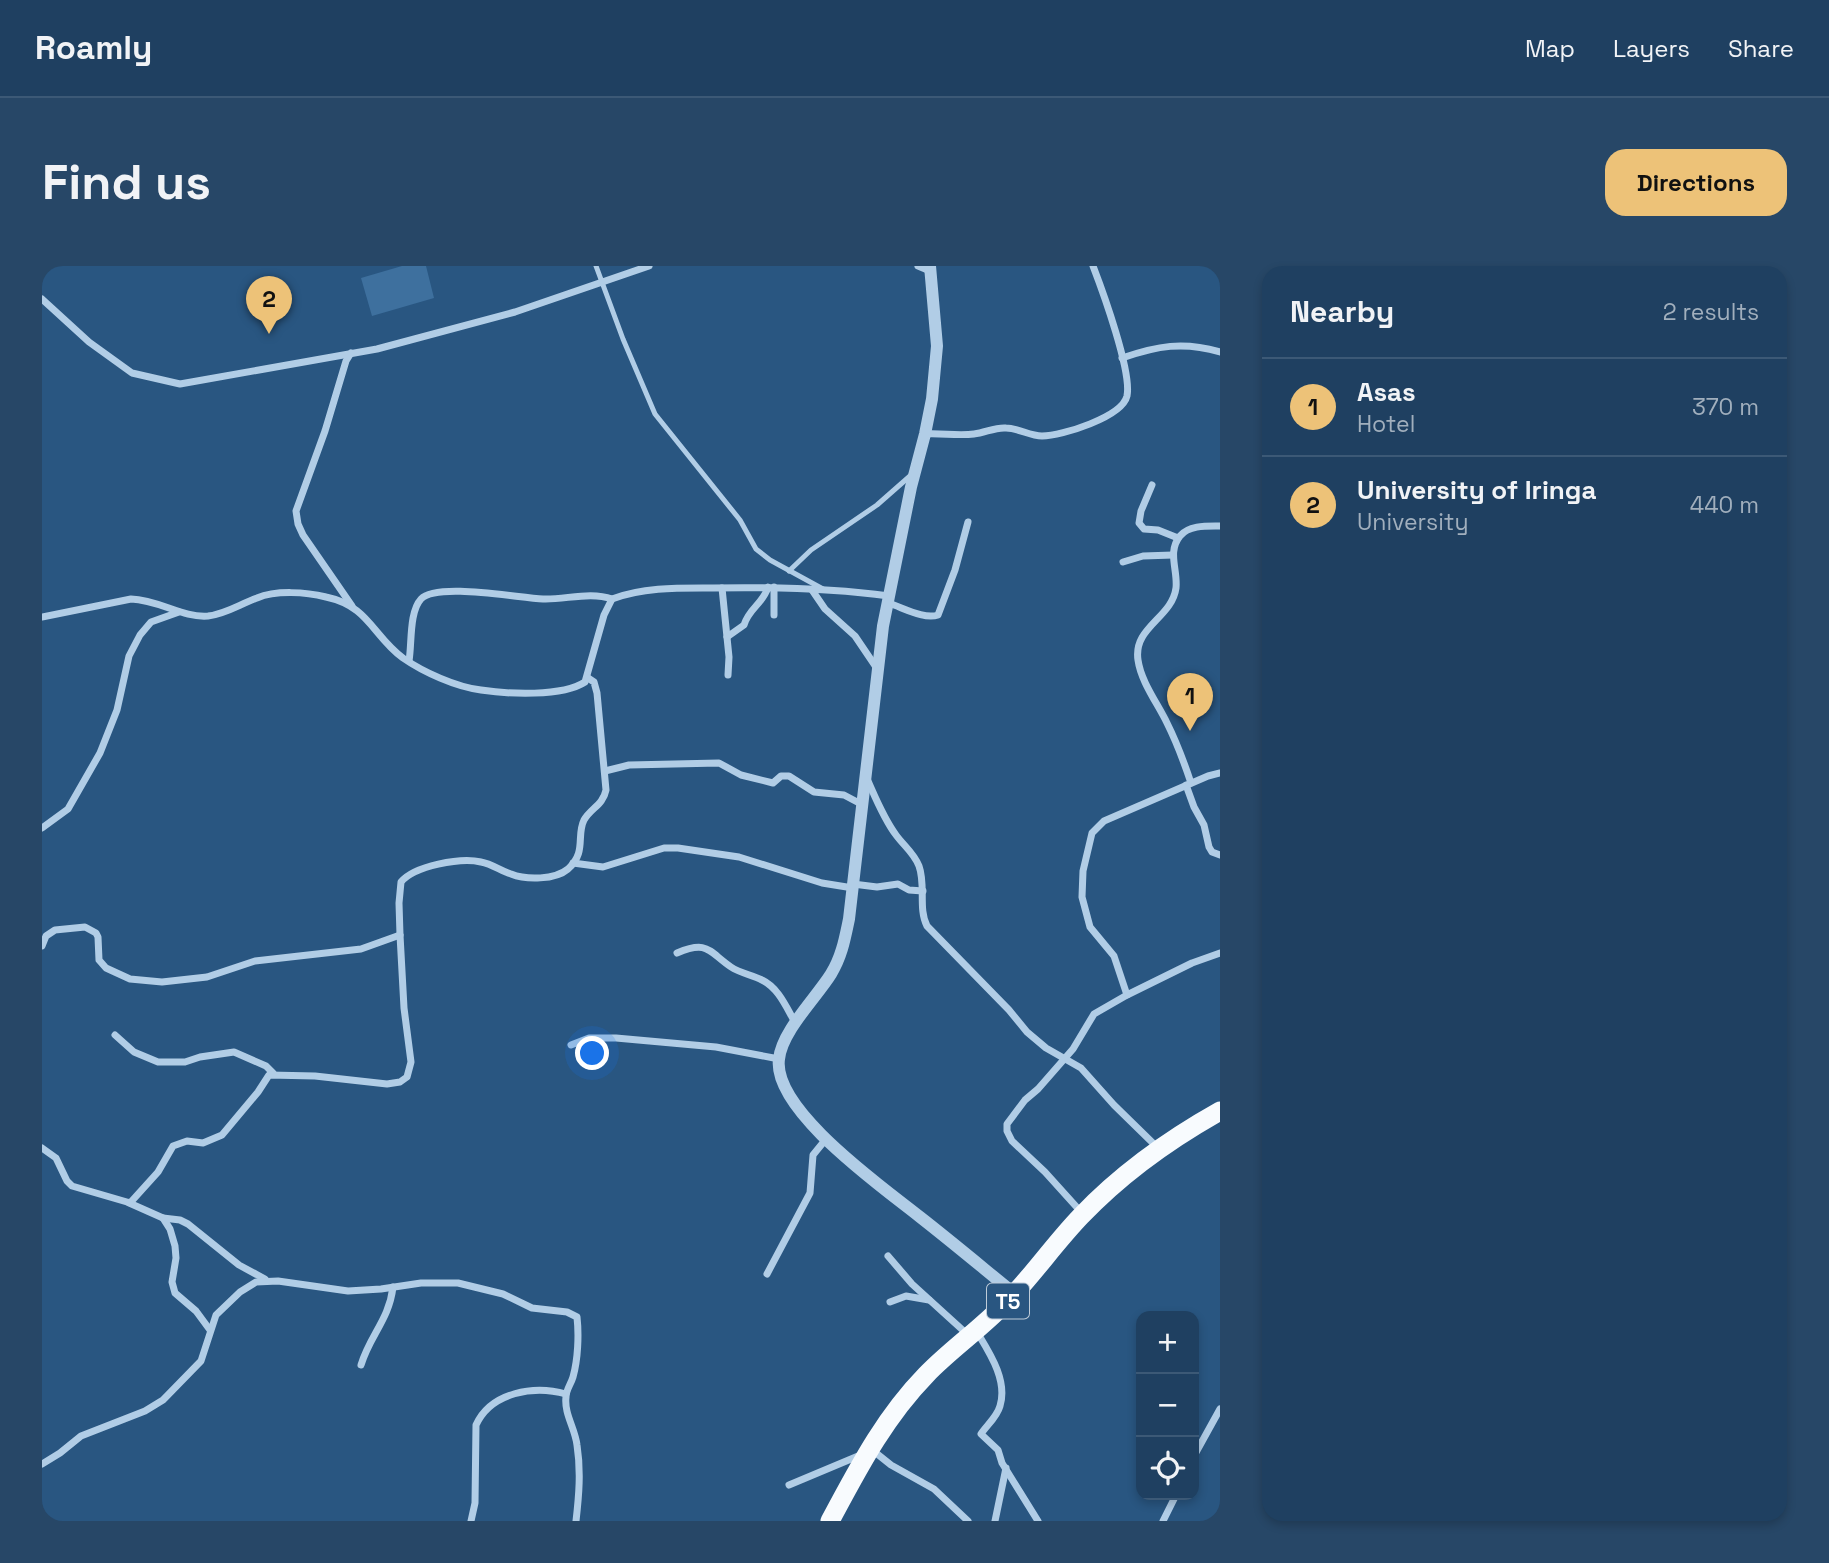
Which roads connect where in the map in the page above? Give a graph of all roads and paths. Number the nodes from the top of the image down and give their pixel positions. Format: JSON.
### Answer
{"nodes":[{"id":1,"x":596,"y":266,"type":"edge"},
{"id":2,"x":649,"y":266,"type":"edge"},
{"id":3,"x":918,"y":266,"type":"edge"},
{"id":4,"x":1093,"y":266,"type":"edge"},
{"id":5,"x":930,"y":269,"type":"edge"},
{"id":6,"x":602,"y":282,"type":"junction"},
{"id":7,"x":42,"y":299,"type":"edge"},
{"id":8,"x":1220,"y":352,"type":"edge"},
{"id":9,"x":351,"y":353,"type":"junction"},
{"id":10,"x":1122,"y":358,"type":"junction"},
{"id":11,"x":925,"y":434,"type":"junction"},
{"id":12,"x":915,"y":472,"type":"junction"},
{"id":13,"x":1152,"y":485,"type":"dead end"},
{"id":14,"x":968,"y":522,"type":"dead end"},
{"id":15,"x":1220,"y":526,"type":"edge"},
{"id":16,"x":1178,"y":538,"type":"junction"},
{"id":17,"x":1173,"y":555,"type":"junction"},
{"id":18,"x":1123,"y":562,"type":"dead end"},
{"id":19,"x":789,"y":570,"type":"junction"},
{"id":20,"x":771,"y":587,"type":"junction"},
{"id":21,"x":722,"y":588,"type":"junction"},
{"id":22,"x":824,"y":589,"type":"junction"},
{"id":23,"x":812,"y":590,"type":"junction"},
{"id":24,"x":612,"y":599,"type":"junction"},
{"id":25,"x":888,"y":600,"type":"junction"},
{"id":26,"x":353,"y":607,"type":"junction"},
{"id":27,"x":180,"y":612,"type":"junction"},
{"id":28,"x":774,"y":615,"type":"dead end"},
{"id":29,"x":42,"y":617,"type":"edge"},
{"id":30,"x":727,"y":637,"type":"junction"},
{"id":31,"x":408,"y":661,"type":"junction"},
{"id":32,"x":878,"y":671,"type":"junction"},
{"id":33,"x":728,"y":675,"type":"dead end"},
{"id":34,"x":588,"y":678,"type":"junction"},
{"id":35,"x":605,"y":771,"type":"junction"},
{"id":36,"x":1220,"y":773,"type":"edge"},
{"id":37,"x":866,"y":778,"type":"junction"},
{"id":38,"x":1189,"y":784,"type":"junction"},
{"id":39,"x":861,"y":804,"type":"junction"},
{"id":40,"x":42,"y":828,"type":"edge"},
{"id":41,"x":1220,"y":855,"type":"edge"},
{"id":42,"x":573,"y":863,"type":"junction"},
{"id":43,"x":853,"y":886,"type":"junction"},
{"id":44,"x":923,"y":891,"type":"junction"},
{"id":45,"x":400,"y":935,"type":"junction"},
{"id":46,"x":42,"y":946,"type":"edge"},
{"id":47,"x":677,"y":953,"type":"dead end"},
{"id":48,"x":1219,"y":955,"type":"edge"},
{"id":49,"x":1127,"y":995,"type":"junction"},
{"id":50,"x":796,"y":1024,"type":"junction"},
{"id":51,"x":115,"y":1035,"type":"dead end"},
{"id":52,"x":571,"y":1045,"type":"dead end"},
{"id":53,"x":1065,"y":1058,"type":"junction"},
{"id":54,"x":779,"y":1059,"type":"junction"},
{"id":55,"x":273,"y":1073,"type":"junction"},
{"id":56,"x":1220,"y":1111,"type":"edge"},
{"id":57,"x":825,"y":1139,"type":"junction"},
{"id":58,"x":42,"y":1148,"type":"edge"},
{"id":59,"x":1159,"y":1150,"type":"junction"},
{"id":60,"x":130,"y":1203,"type":"junction"},
{"id":61,"x":1083,"y":1214,"type":"junction"},
{"id":62,"x":163,"y":1218,"type":"junction"},
{"id":63,"x":888,"y":1256,"type":"dead end"},
{"id":64,"x":767,"y":1274,"type":"dead end"},
{"id":65,"x":265,"y":1280,"type":"junction"},
{"id":66,"x":393,"y":1287,"type":"junction"},
{"id":67,"x":1015,"y":1294,"type":"junction"},
{"id":68,"x":932,"y":1300,"type":"junction"},
{"id":69,"x":890,"y":1302,"type":"dead end"},
{"id":70,"x":210,"y":1330,"type":"junction"},
{"id":71,"x":973,"y":1334,"type":"junction"},
{"id":72,"x":361,"y":1365,"type":"dead end"},
{"id":73,"x":566,"y":1394,"type":"junction"},
{"id":74,"x":1220,"y":1409,"type":"edge"},
{"id":75,"x":1199,"y":1447,"type":"edge"},
{"id":76,"x":869,"y":1450,"type":"junction"},
{"id":77,"x":42,"y":1464,"type":"edge"},
{"id":78,"x":1006,"y":1468,"type":"junction"},
{"id":79,"x":789,"y":1485,"type":"dead end"},
{"id":80,"x":1174,"y":1500,"type":"edge"},
{"id":81,"x":471,"y":1521,"type":"edge"},
{"id":82,"x":576,"y":1521,"type":"edge"},
{"id":83,"x":830,"y":1521,"type":"edge"},
{"id":84,"x":968,"y":1521,"type":"edge"},
{"id":85,"x":995,"y":1521,"type":"edge"},
{"id":86,"x":1038,"y":1521,"type":"edge"},
{"id":87,"x":1163,"y":1521,"type":"edge"}],
"edges":[{"from":1,"to":6,"type":"lane"},
{"from":2,"to":6,"type":"street"},
{"from":3,"to":5,"type":"street"},
{"from":4,"to":10,"type":"street"},
{"from":5,"to":11,"type":"street"},
{"from":6,"to":9,"type":"street"},
{"from":6,"to":19,"type":"lane"},
{"from":7,"to":9,"type":"street"},
{"from":8,"to":10,"type":"street"},
{"from":9,"to":26,"type":"street"},
{"from":10,"to":11,"type":"street"},
{"from":11,"to":12,"type":"street"},
{"from":12,"to":19,"type":"lane"},
{"from":12,"to":25,"type":"street"},
{"from":13,"to":16,"type":"street"},
{"from":14,"to":25,"type":"street"},
{"from":15,"to":16,"type":"street"},
{"from":16,"to":17,"type":"street"},
{"from":17,"to":18,"type":"street"},
{"from":17,"to":38,"type":"street"},
{"from":19,"to":22,"type":"lane"},
{"from":20,"to":21,"type":"street"},
{"from":20,"to":23,"type":"street"},
{"from":20,"to":28,"type":"street"},
{"from":20,"to":30,"type":"street"},
{"from":21,"to":24,"type":"street"},
{"from":21,"to":30,"type":"street"},
{"from":22,"to":23,"type":"street"},
{"from":22,"to":25,"type":"street"},
{"from":23,"to":32,"type":"street"},
{"from":24,"to":31,"type":"street"},
{"from":24,"to":34,"type":"street"},
{"from":25,"to":32,"type":"street"},
{"from":26,"to":27,"type":"street"},
{"from":26,"to":31,"type":"street"},
{"from":27,"to":29,"type":"street"},
{"from":27,"to":40,"type":"street"},
{"from":30,"to":33,"type":"street"},
{"from":31,"to":34,"type":"street"},
{"from":32,"to":37,"type":"street"},
{"from":34,"to":35,"type":"street"},
{"from":35,"to":39,"type":"street"},
{"from":35,"to":42,"type":"street"},
{"from":36,"to":38,"type":"street"},
{"from":37,"to":39,"type":"street"},
{"from":37,"to":44,"type":"street"},
{"from":38,"to":41,"type":"street"},
{"from":38,"to":49,"type":"street"},
{"from":39,"to":43,"type":"street"},
{"from":42,"to":43,"type":"street"},
{"from":42,"to":45,"type":"street"},
{"from":43,"to":44,"type":"street"},
{"from":43,"to":50,"type":"street"},
{"from":44,"to":53,"type":"street"},
{"from":45,"to":46,"type":"street"},
{"from":45,"to":55,"type":"street"},
{"from":47,"to":50,"type":"street"},
{"from":48,"to":49,"type":"street"},
{"from":49,"to":53,"type":"street"},
{"from":50,"to":54,"type":"street"},
{"from":51,"to":55,"type":"street"},
{"from":52,"to":54,"type":"street"},
{"from":53,"to":59,"type":"street"},
{"from":53,"to":61,"type":"street"},
{"from":54,"to":57,"type":"street"},
{"from":55,"to":60,"type":"street"},
{"from":56,"to":59,"type":"highway","number":"T5"},
{"from":57,"to":64,"type":"street"},
{"from":57,"to":67,"type":"street"},
{"from":58,"to":60,"type":"street"},
{"from":59,"to":61,"type":"highway","number":"T5"},
{"from":60,"to":62,"type":"street"},
{"from":61,"to":67,"type":"highway","number":"T5"},
{"from":62,"to":65,"type":"street"},
{"from":62,"to":70,"type":"street"},
{"from":63,"to":68,"type":"street"},
{"from":65,"to":66,"type":"street"},
{"from":65,"to":70,"type":"street"},
{"from":66,"to":72,"type":"street"},
{"from":66,"to":73,"type":"street"},
{"from":67,"to":71,"type":"highway","number":"T5"},
{"from":68,"to":69,"type":"street"},
{"from":68,"to":71,"type":"street"},
{"from":70,"to":77,"type":"street"},
{"from":71,"to":76,"type":"highway","number":"T5"},
{"from":71,"to":78,"type":"street"},
{"from":73,"to":81,"type":"street"},
{"from":73,"to":82,"type":"street"},
{"from":74,"to":75,"type":"street"},
{"from":76,"to":79,"type":"street"},
{"from":76,"to":83,"type":"highway","number":"T5"},
{"from":76,"to":84,"type":"street"},
{"from":78,"to":85,"type":"street"},
{"from":78,"to":86,"type":"street"},
{"from":80,"to":87,"type":"street"}]}
